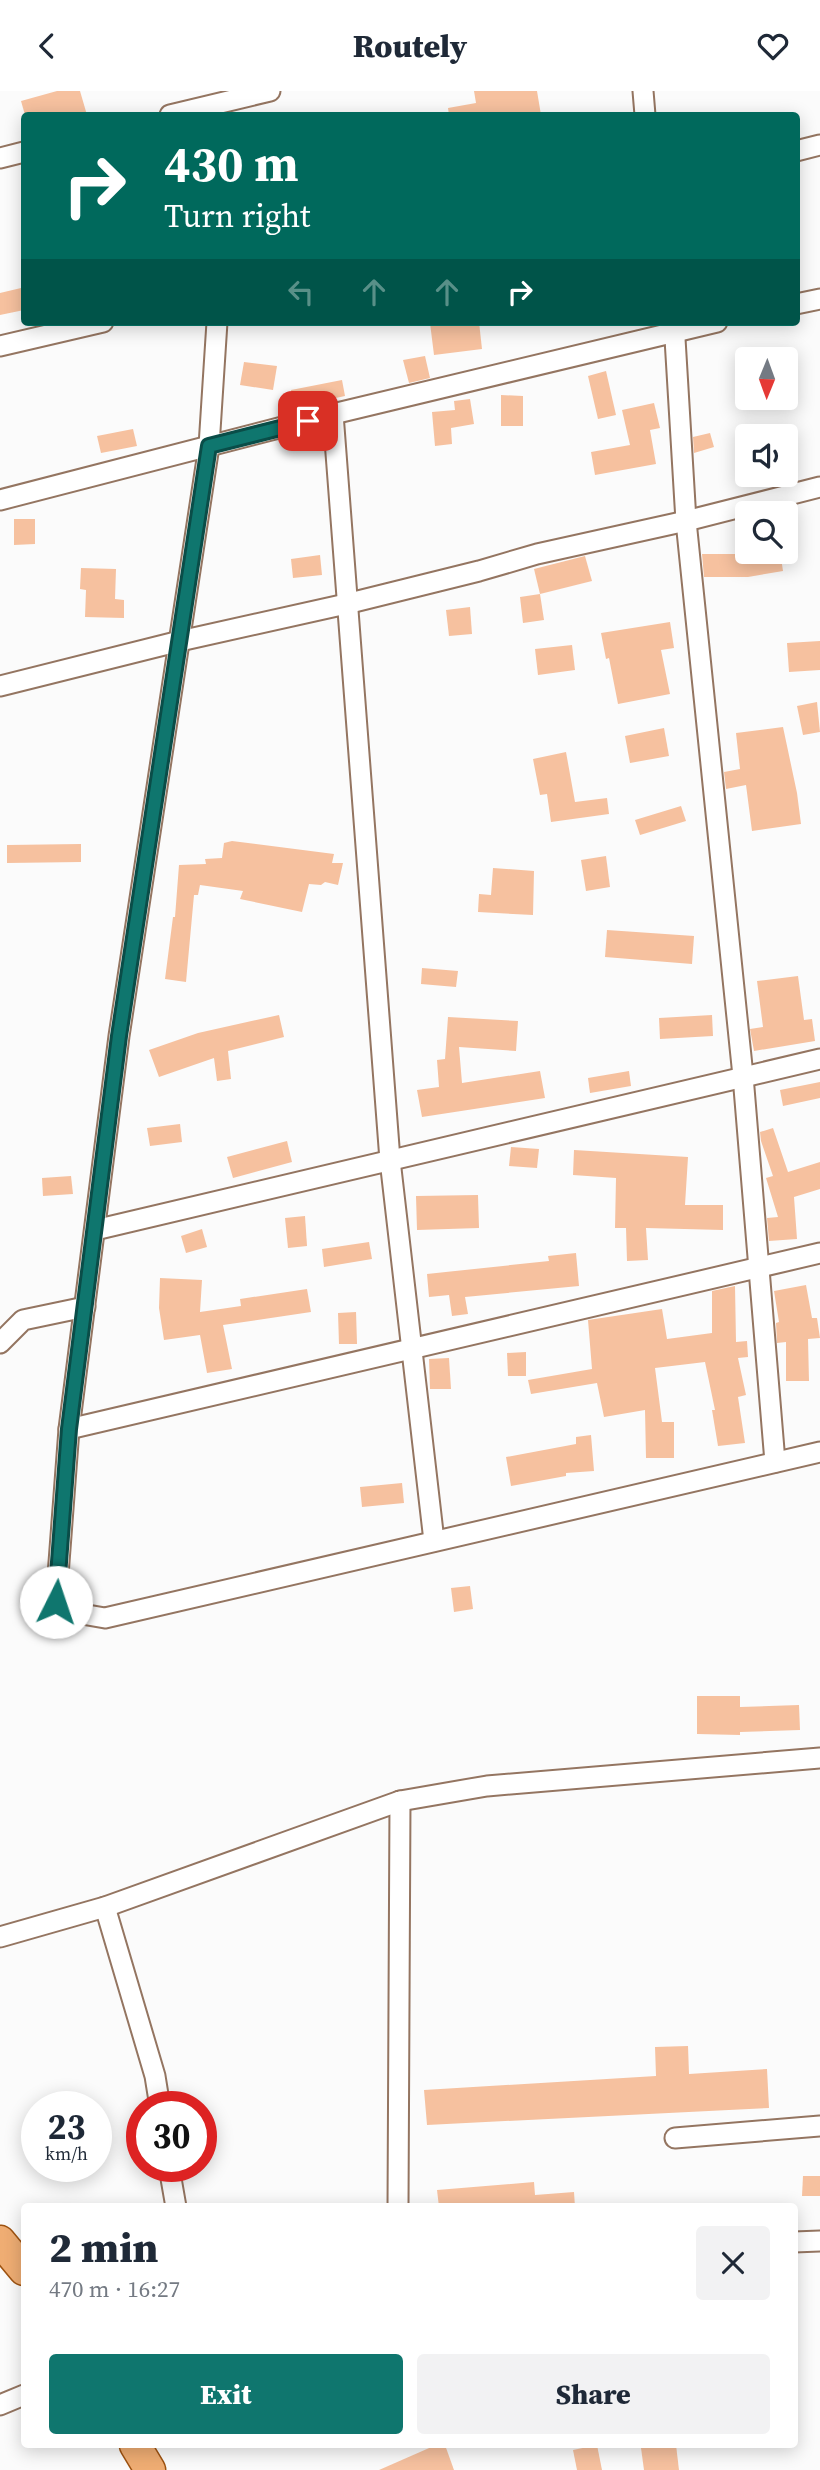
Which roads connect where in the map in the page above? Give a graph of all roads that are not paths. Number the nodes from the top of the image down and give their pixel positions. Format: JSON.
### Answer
{"nodes":[{"id":1,"x":270,"y":91,"type":"edge"},
{"id":2,"x":643,"y":91,"type":"edge"},
{"id":3,"x":248,"y":101,"type":"edge"},
{"id":4,"x":187,"y":112,"type":"edge"},
{"id":5,"x":645,"y":112,"type":"edge"},
{"id":6,"x":820,"y":145,"type":"edge"},
{"id":7,"x":800,"y":150,"type":"edge"},
{"id":8,"x":21,"y":153,"type":"edge"},
{"id":9,"x":0,"y":158,"type":"edge"},
{"id":10,"x":820,"y":299,"type":"edge"},
{"id":11,"x":800,"y":303,"type":"edge"},
{"id":12,"x":86,"y":326,"type":"edge"},
{"id":13,"x":217,"y":326,"type":"edge"},
{"id":14,"x":674,"y":327,"type":"edge"},
{"id":15,"x":0,"y":346,"type":"edge"},
{"id":16,"x":333,"y":415,"type":"junction"},
{"id":17,"x":209,"y":446,"type":"junction"},
{"id":18,"x":820,"y":487,"type":"edge"},
{"id":19,"x":0,"y":500,"type":"edge"},
{"id":20,"x":686,"y":521,"type":"junction"},
{"id":21,"x":346,"y":604,"type":"junction"},
{"id":22,"x":180,"y":641,"type":"junction"},
{"id":23,"x":0,"y":686,"type":"edge"},
{"id":24,"x":820,"y":1059,"type":"edge"},
{"id":25,"x":743,"y":1076,"type":"junction"},
{"id":26,"x":390,"y":1160,"type":"junction"},
{"id":27,"x":95,"y":1230,"type":"junction"},
{"id":28,"x":820,"y":1253,"type":"edge"},
{"id":29,"x":759,"y":1267,"type":"junction"},
{"id":30,"x":85,"y":1307,"type":"junction"},
{"id":31,"x":0,"y":1343,"type":"edge"},
{"id":32,"x":412,"y":1349,"type":"junction"},
{"id":33,"x":69,"y":1429,"type":"junction"},
{"id":34,"x":820,"y":1452,"type":"edge"},
{"id":35,"x":775,"y":1462,"type":"junction"},
{"id":36,"x":434,"y":1541,"type":"junction"},
{"id":37,"x":820,"y":1758,"type":"edge"},
{"id":38,"x":400,"y":1801,"type":"junction"},
{"id":39,"x":105,"y":1907,"type":"junction"},
{"id":40,"x":0,"y":1937,"type":"edge"},
{"id":41,"x":157,"y":2091,"type":"edge"},
{"id":42,"x":820,"y":2126,"type":"edge"},
{"id":43,"x":675,"y":2138,"type":"dead end"},
{"id":44,"x":172,"y":2182,"type":"edge"},
{"id":45,"x":175,"y":2203,"type":"edge"},
{"id":46,"x":398,"y":2203,"type":"edge"},
{"id":47,"x":0,"y":2241,"type":"edge"},
{"id":48,"x":820,"y":2241,"type":"edge"},
{"id":49,"x":798,"y":2242,"type":"edge"},
{"id":50,"x":21,"y":2266,"type":"edge"},
{"id":51,"x":21,"y":2396,"type":"edge"},
{"id":52,"x":0,"y":2405,"type":"edge"},
{"id":53,"x":137,"y":2448,"type":"edge"},
{"id":54,"x":150,"y":2470,"type":"edge"}],
"edges":[{"from":1,"to":3,"type":"street"},
{"from":2,"to":5,"type":"street"},
{"from":3,"to":4,"type":"street"},
{"from":6,"to":7,"type":"street"},
{"from":8,"to":9,"type":"street"},
{"from":10,"to":11,"type":"street"},
{"from":12,"to":15,"type":"street"},
{"from":13,"to":17,"type":"street"},
{"from":14,"to":16,"type":"street"},
{"from":14,"to":20,"type":"street"},
{"from":16,"to":17,"type":"street"},
{"from":16,"to":21,"type":"street"},
{"from":17,"to":19,"type":"street"},
{"from":17,"to":22,"type":"street"},
{"from":18,"to":20,"type":"street"},
{"from":20,"to":21,"type":"street"},
{"from":20,"to":25,"type":"street"},
{"from":21,"to":22,"type":"street"},
{"from":21,"to":26,"type":"street"},
{"from":22,"to":23,"type":"street"},
{"from":22,"to":27,"type":"street"},
{"from":24,"to":25,"type":"street"},
{"from":25,"to":26,"type":"street"},
{"from":25,"to":29,"type":"street"},
{"from":26,"to":27,"type":"street"},
{"from":26,"to":32,"type":"street"},
{"from":27,"to":30,"type":"street"},
{"from":28,"to":29,"type":"street"},
{"from":29,"to":32,"type":"street"},
{"from":29,"to":35,"type":"street"},
{"from":30,"to":31,"type":"street"},
{"from":30,"to":33,"type":"street"},
{"from":32,"to":33,"type":"street"},
{"from":32,"to":36,"type":"street"},
{"from":33,"to":36,"type":"street"},
{"from":34,"to":35,"type":"street"},
{"from":35,"to":36,"type":"street"},
{"from":37,"to":38,"type":"street"},
{"from":38,"to":39,"type":"street"},
{"from":38,"to":46,"type":"street"},
{"from":39,"to":40,"type":"street"},
{"from":39,"to":41,"type":"street"},
{"from":42,"to":43,"type":"street"},
{"from":44,"to":45,"type":"street"},
{"from":47,"to":50,"type":"main road"},
{"from":48,"to":49,"type":"street"},
{"from":51,"to":52,"type":"street"},
{"from":53,"to":54,"type":"main road"}]}
